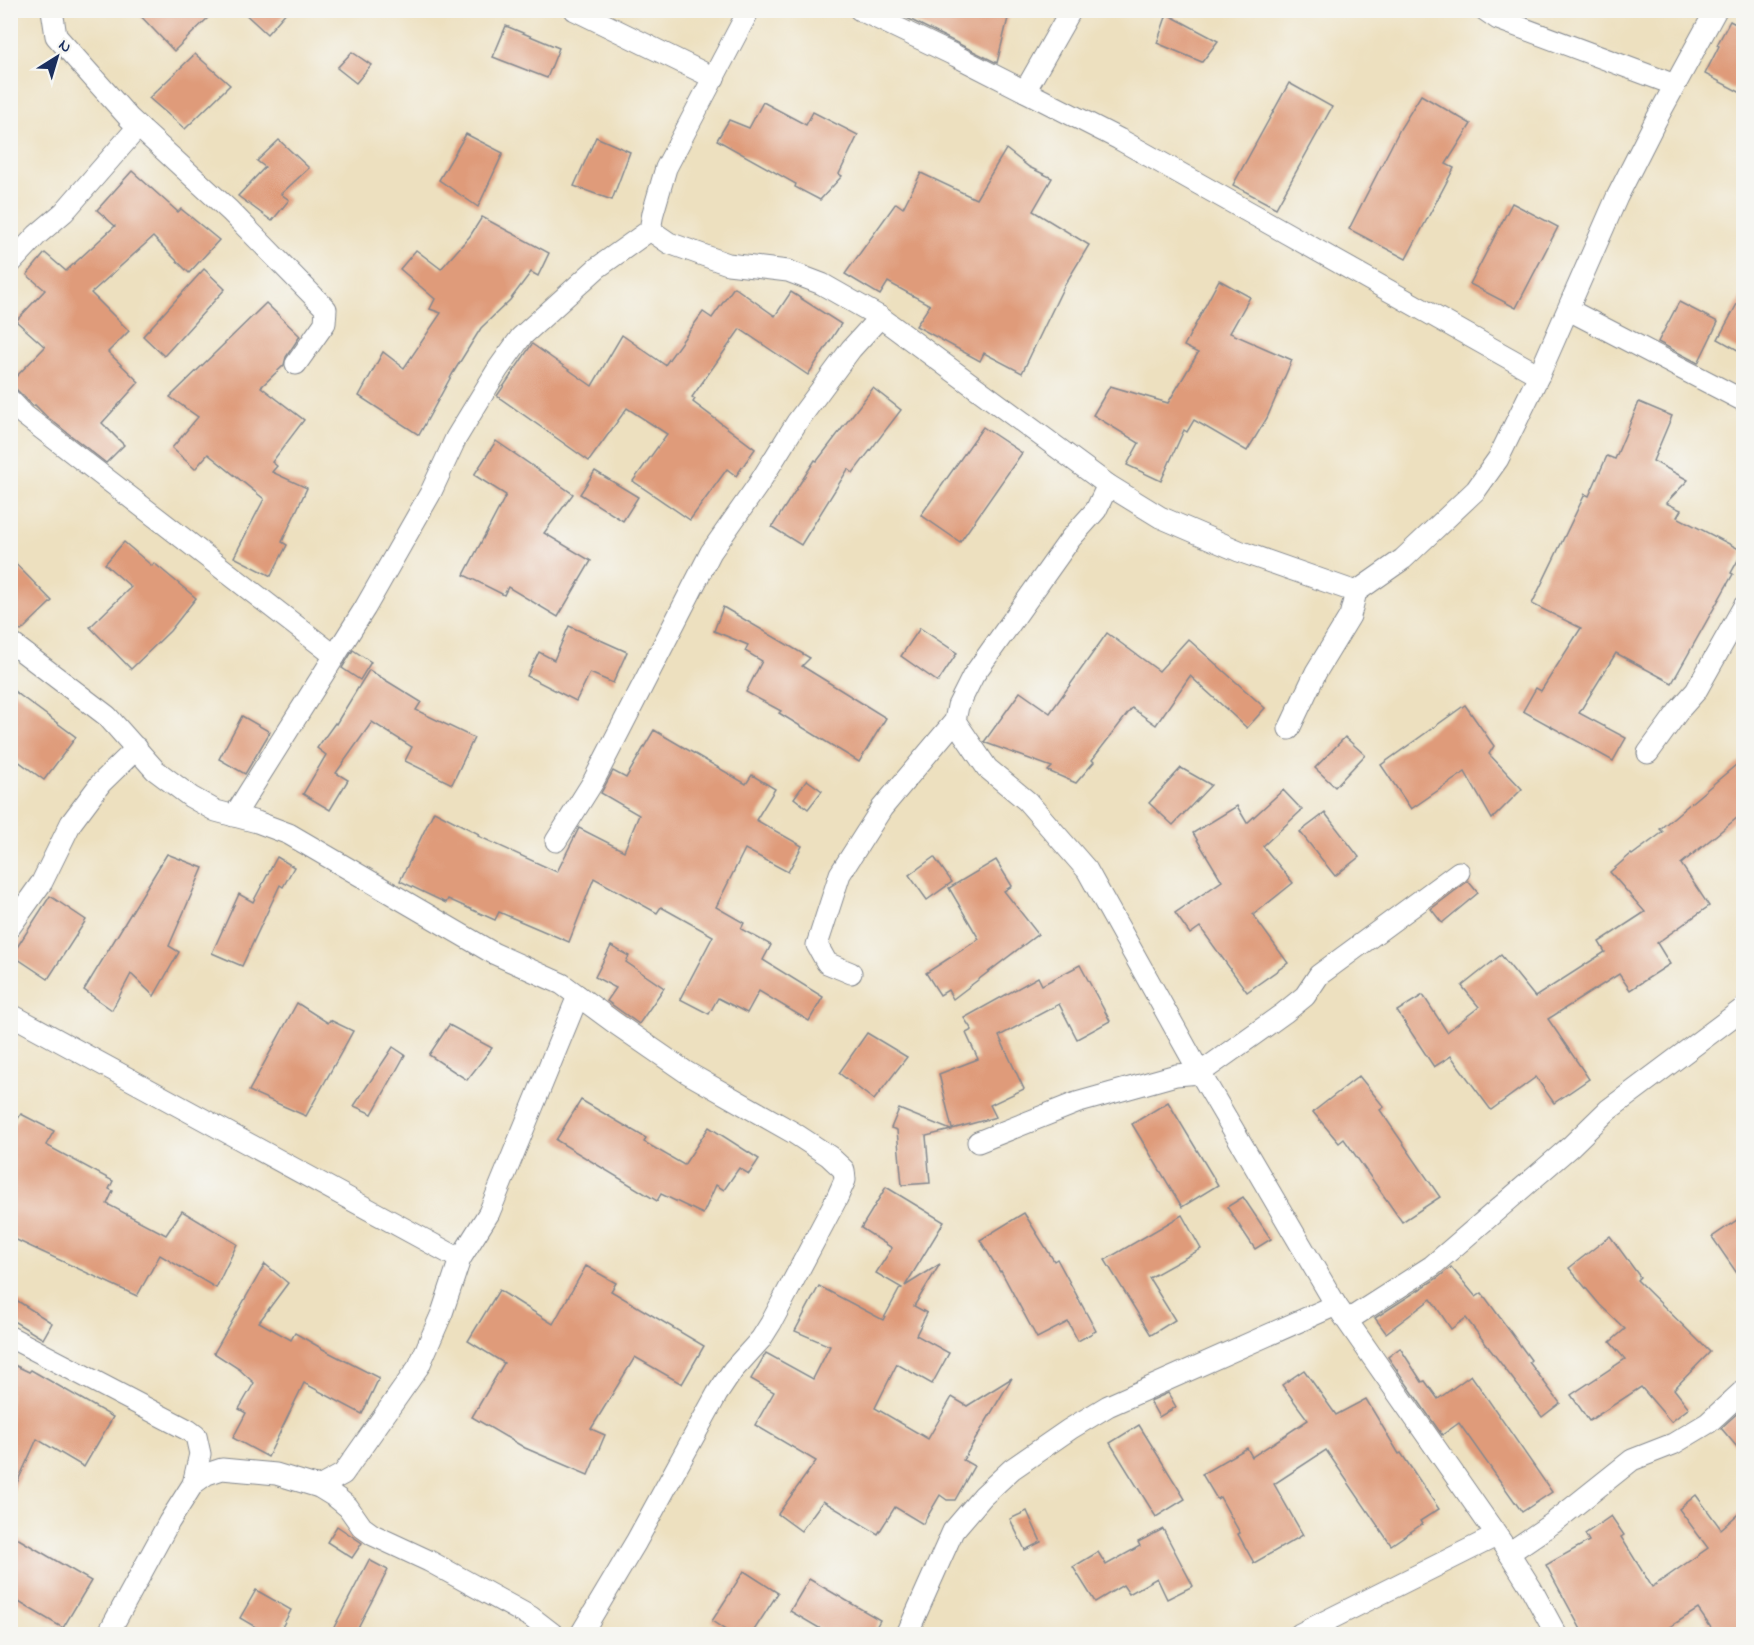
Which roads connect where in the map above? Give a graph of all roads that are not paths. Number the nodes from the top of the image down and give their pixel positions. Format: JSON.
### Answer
{"nodes":[{"id":1,"x":52,"y":10,"type":"edge"},
{"id":2,"x":575,"y":10,"type":"edge"},
{"id":3,"x":749,"y":10,"type":"edge"},
{"id":4,"x":860,"y":10,"type":"edge"},
{"id":5,"x":1071,"y":10,"type":"edge"},
{"id":6,"x":1485,"y":10,"type":"edge"},
{"id":7,"x":1716,"y":10,"type":"edge"},
{"id":8,"x":714,"y":78,"type":"junction"},
{"id":9,"x":1675,"y":85,"type":"junction"},
{"id":10,"x":1024,"y":91,"type":"junction"},
{"id":11,"x":138,"y":127,"type":"junction"},
{"id":12,"x":650,"y":230,"type":"junction"},
{"id":13,"x":10,"y":264,"type":"edge"},
{"id":14,"x":1569,"y":310,"type":"junction"},
{"id":15,"x":880,"y":317,"type":"junction"},
{"id":16,"x":296,"y":364,"type":"dead end"},
{"id":17,"x":1539,"y":375,"type":"junction"},
{"id":18,"x":10,"y":400,"type":"edge"},
{"id":19,"x":1743,"y":401,"type":"edge"},
{"id":20,"x":1108,"y":486,"type":"junction"},
{"id":21,"x":1356,"y":592,"type":"junction"},
{"id":22,"x":1743,"y":606,"type":"edge"},
{"id":23,"x":10,"y":642,"type":"edge"},
{"id":24,"x":335,"y":656,"type":"junction"},
{"id":25,"x":955,"y":721,"type":"junction"},
{"id":26,"x":1289,"y":729,"type":"dead end"},
{"id":27,"x":136,"y":748,"type":"junction"},
{"id":28,"x":1648,"y":753,"type":"dead end"},
{"id":29,"x":234,"y":816,"type":"junction"},
{"id":30,"x":556,"y":842,"type":"dead end"},
{"id":31,"x":1459,"y":872,"type":"dead end"},
{"id":32,"x":10,"y":927,"type":"edge"},
{"id":33,"x":851,"y":973,"type":"dead end"},
{"id":34,"x":578,"y":996,"type":"junction"},
{"id":35,"x":1743,"y":1008,"type":"edge"},
{"id":36,"x":10,"y":1014,"type":"edge"},
{"id":37,"x":1200,"y":1073,"type":"junction"},
{"id":38,"x":978,"y":1142,"type":"dead end"},
{"id":39,"x":460,"y":1259,"type":"junction"},
{"id":40,"x":1342,"y":1313,"type":"junction"},
{"id":41,"x":10,"y":1337,"type":"edge"},
{"id":42,"x":1743,"y":1390,"type":"edge"},
{"id":43,"x":200,"y":1454,"type":"junction"},
{"id":44,"x":222,"y":1469,"type":"junction"},
{"id":45,"x":343,"y":1474,"type":"junction"},
{"id":46,"x":192,"y":1484,"type":"junction"},
{"id":47,"x":319,"y":1487,"type":"junction"},
{"id":48,"x":348,"y":1507,"type":"junction"},
{"id":49,"x":1496,"y":1536,"type":"junction"},
{"id":50,"x":1509,"y":1554,"type":"junction"},
{"id":51,"x":108,"y":1635,"type":"edge"},
{"id":52,"x":553,"y":1635,"type":"edge"},
{"id":53,"x":581,"y":1635,"type":"edge"},
{"id":54,"x":907,"y":1635,"type":"edge"},
{"id":55,"x":1300,"y":1635,"type":"edge"},
{"id":56,"x":1556,"y":1635,"type":"edge"}],
"edges":[{"from":1,"to":11,"type":"street"},
{"from":2,"to":8,"type":"street"},
{"from":3,"to":8,"type":"street"},
{"from":4,"to":10,"type":"street"},
{"from":5,"to":10,"type":"street"},
{"from":6,"to":9,"type":"street"},
{"from":7,"to":9,"type":"street"},
{"from":8,"to":12,"type":"street"},
{"from":9,"to":14,"type":"street"},
{"from":10,"to":17,"type":"street"},
{"from":11,"to":13,"type":"street"},
{"from":11,"to":16,"type":"street"},
{"from":12,"to":15,"type":"street"},
{"from":12,"to":24,"type":"street"},
{"from":14,"to":17,"type":"street"},
{"from":14,"to":19,"type":"street"},
{"from":15,"to":20,"type":"street"},
{"from":15,"to":30,"type":"street"},
{"from":17,"to":21,"type":"street"},
{"from":18,"to":24,"type":"street"},
{"from":20,"to":21,"type":"street"},
{"from":20,"to":25,"type":"street"},
{"from":21,"to":26,"type":"street"},
{"from":22,"to":28,"type":"street"},
{"from":23,"to":27,"type":"street"},
{"from":24,"to":29,"type":"street"},
{"from":25,"to":33,"type":"street"},
{"from":25,"to":37,"type":"street"},
{"from":27,"to":29,"type":"street"},
{"from":27,"to":32,"type":"street"},
{"from":29,"to":34,"type":"street"},
{"from":31,"to":37,"type":"street"},
{"from":34,"to":39,"type":"street"},
{"from":34,"to":53,"type":"street"},
{"from":35,"to":40,"type":"street"},
{"from":36,"to":39,"type":"street"},
{"from":37,"to":38,"type":"street"},
{"from":37,"to":40,"type":"street"},
{"from":39,"to":45,"type":"street"},
{"from":40,"to":49,"type":"street"},
{"from":40,"to":54,"type":"street"},
{"from":41,"to":43,"type":"street"},
{"from":42,"to":50,"type":"street"},
{"from":43,"to":44,"type":"street"},
{"from":43,"to":46,"type":"street"},
{"from":44,"to":46,"type":"street"},
{"from":44,"to":47,"type":"street"},
{"from":45,"to":47,"type":"street"},
{"from":45,"to":48,"type":"street"},
{"from":46,"to":51,"type":"street"},
{"from":47,"to":48,"type":"street"},
{"from":48,"to":52,"type":"street"},
{"from":49,"to":50,"type":"street"},
{"from":49,"to":55,"type":"street"},
{"from":50,"to":56,"type":"street"}]}
